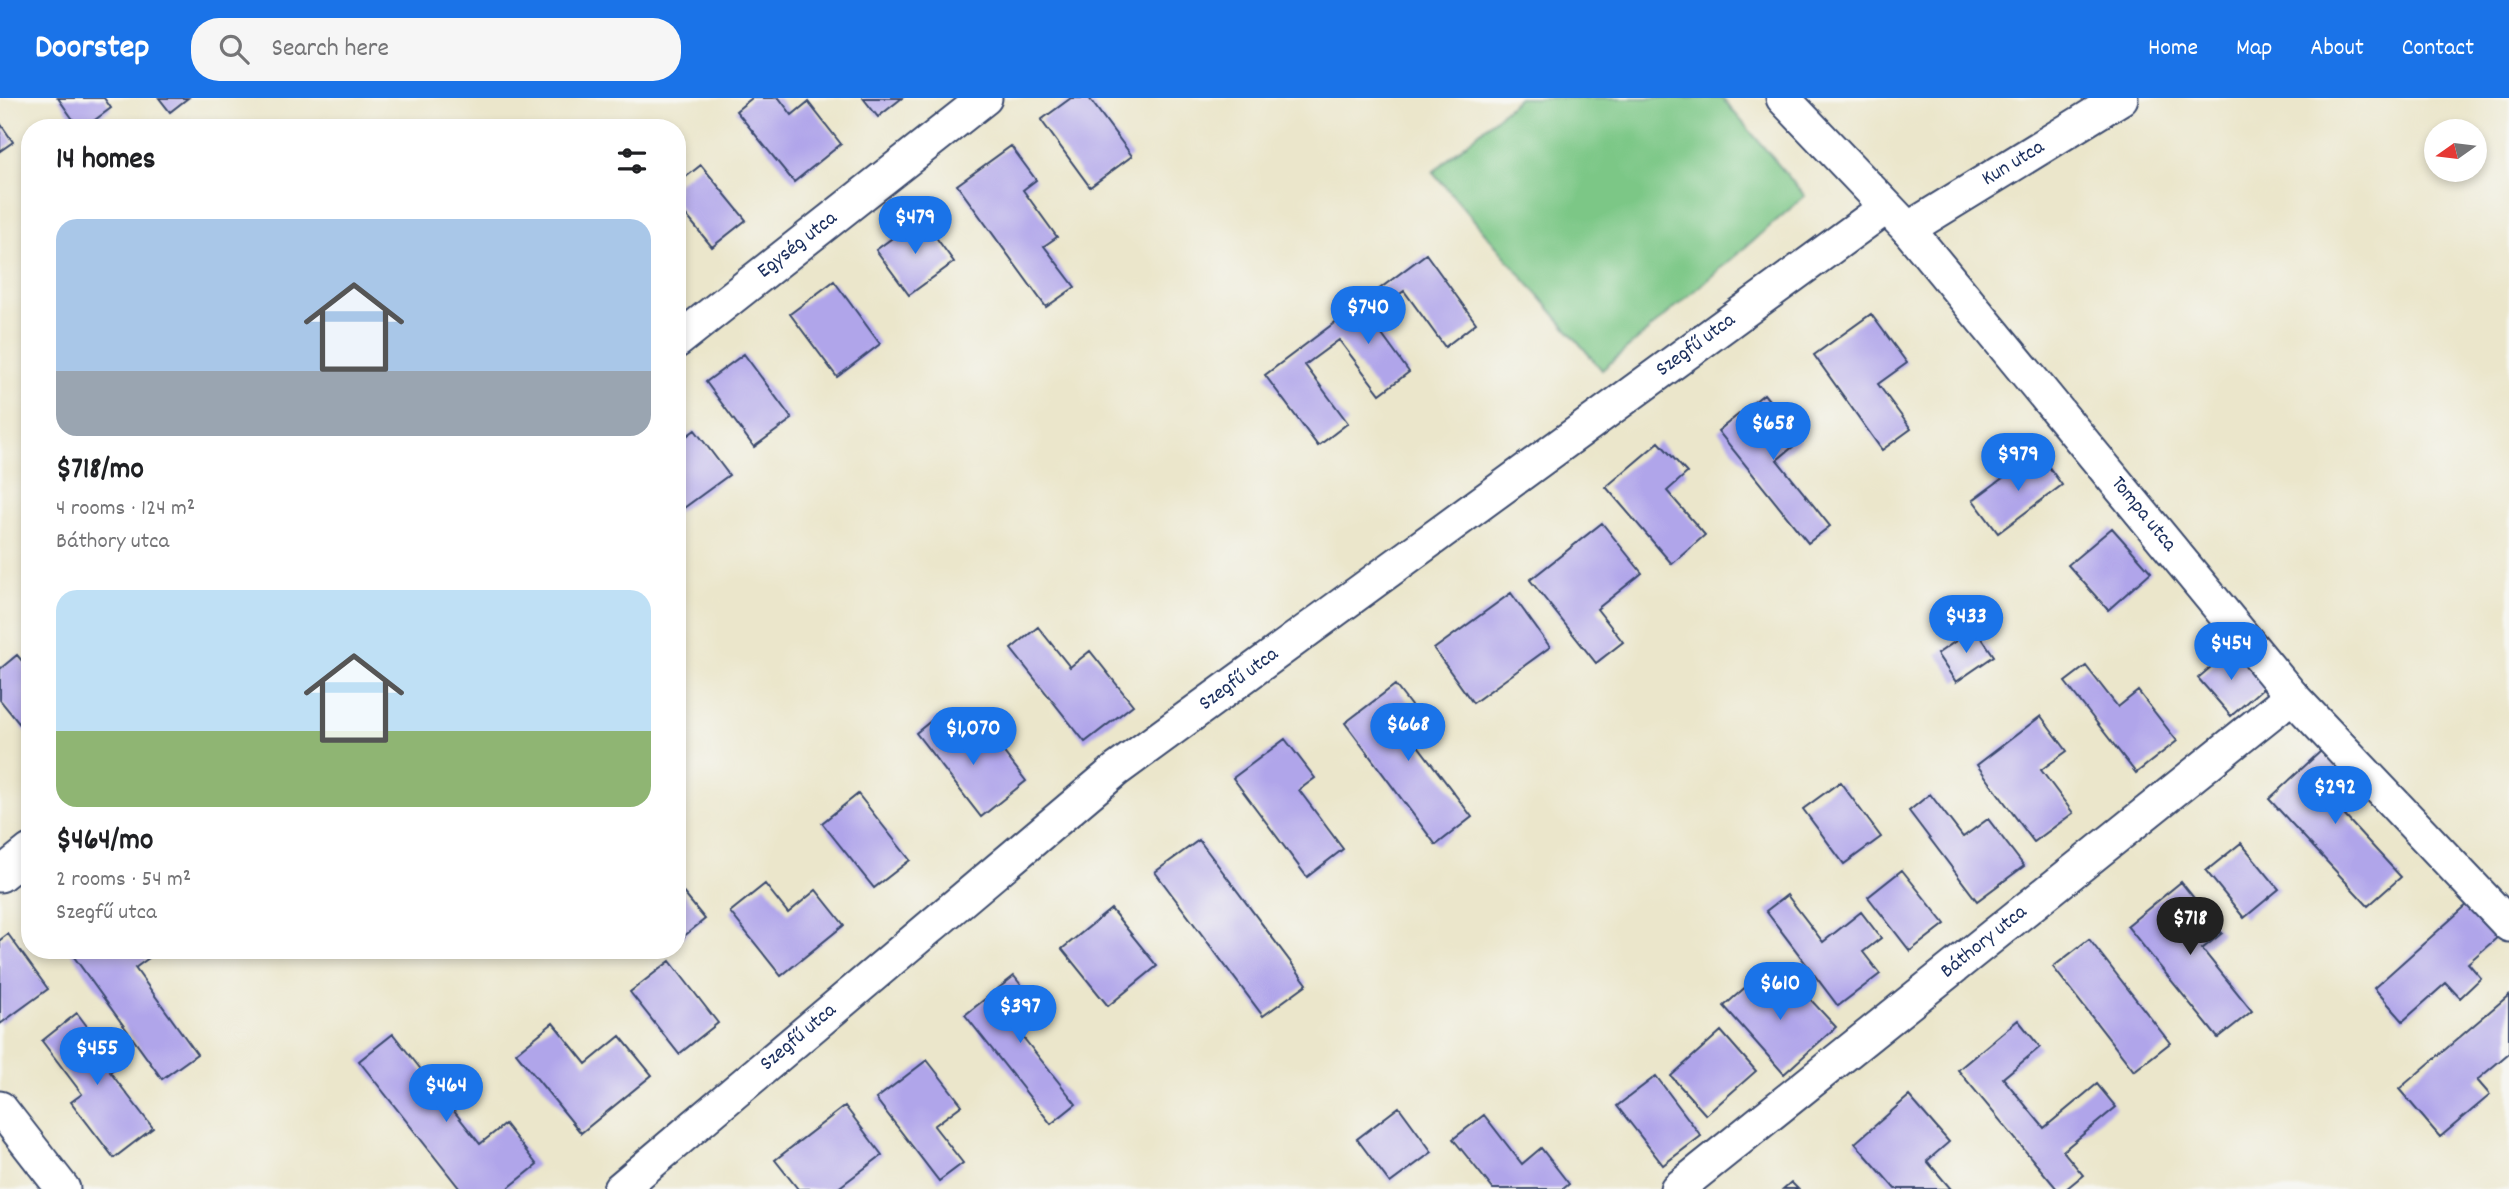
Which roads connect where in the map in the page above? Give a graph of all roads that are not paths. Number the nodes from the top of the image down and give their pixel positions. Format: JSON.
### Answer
{"nodes":[{"id":1,"x":985,"y":98,"type":"edge"},
{"id":2,"x":1783,"y":98,"type":"edge"},
{"id":3,"x":2121,"y":98,"type":"edge"},
{"id":4,"x":1897,"y":219,"type":"junction"},
{"id":5,"x":686,"y":334,"type":"edge"},
{"id":6,"x":2292,"y":696,"type":"junction"},
{"id":7,"x":21,"y":858,"type":"edge"},
{"id":8,"x":0,"y":875,"type":"edge"},
{"id":9,"x":2509,"y":925,"type":"edge"},
{"id":10,"x":0,"y":1108,"type":"edge"},
{"id":11,"x":63,"y":1189,"type":"edge"},
{"id":12,"x":620,"y":1189,"type":"edge"},
{"id":13,"x":1677,"y":1189,"type":"edge"}],
"edges":[{"from":1,"to":5,"type":"street","name":"Egység utca"},
{"from":2,"to":4,"type":"street","name":"Tompa utca"},
{"from":3,"to":4,"type":"street","name":"Kun utca"},
{"from":4,"to":6,"type":"street","name":"Tompa utca"},
{"from":4,"to":12,"type":"street","name":"Szegfű utca"},
{"from":6,"to":9,"type":"street","name":"Tompa utca"},
{"from":6,"to":13,"type":"street","name":"Báthory utca"},
{"from":7,"to":8,"type":"street"},
{"from":10,"to":11,"type":"street"}]}
